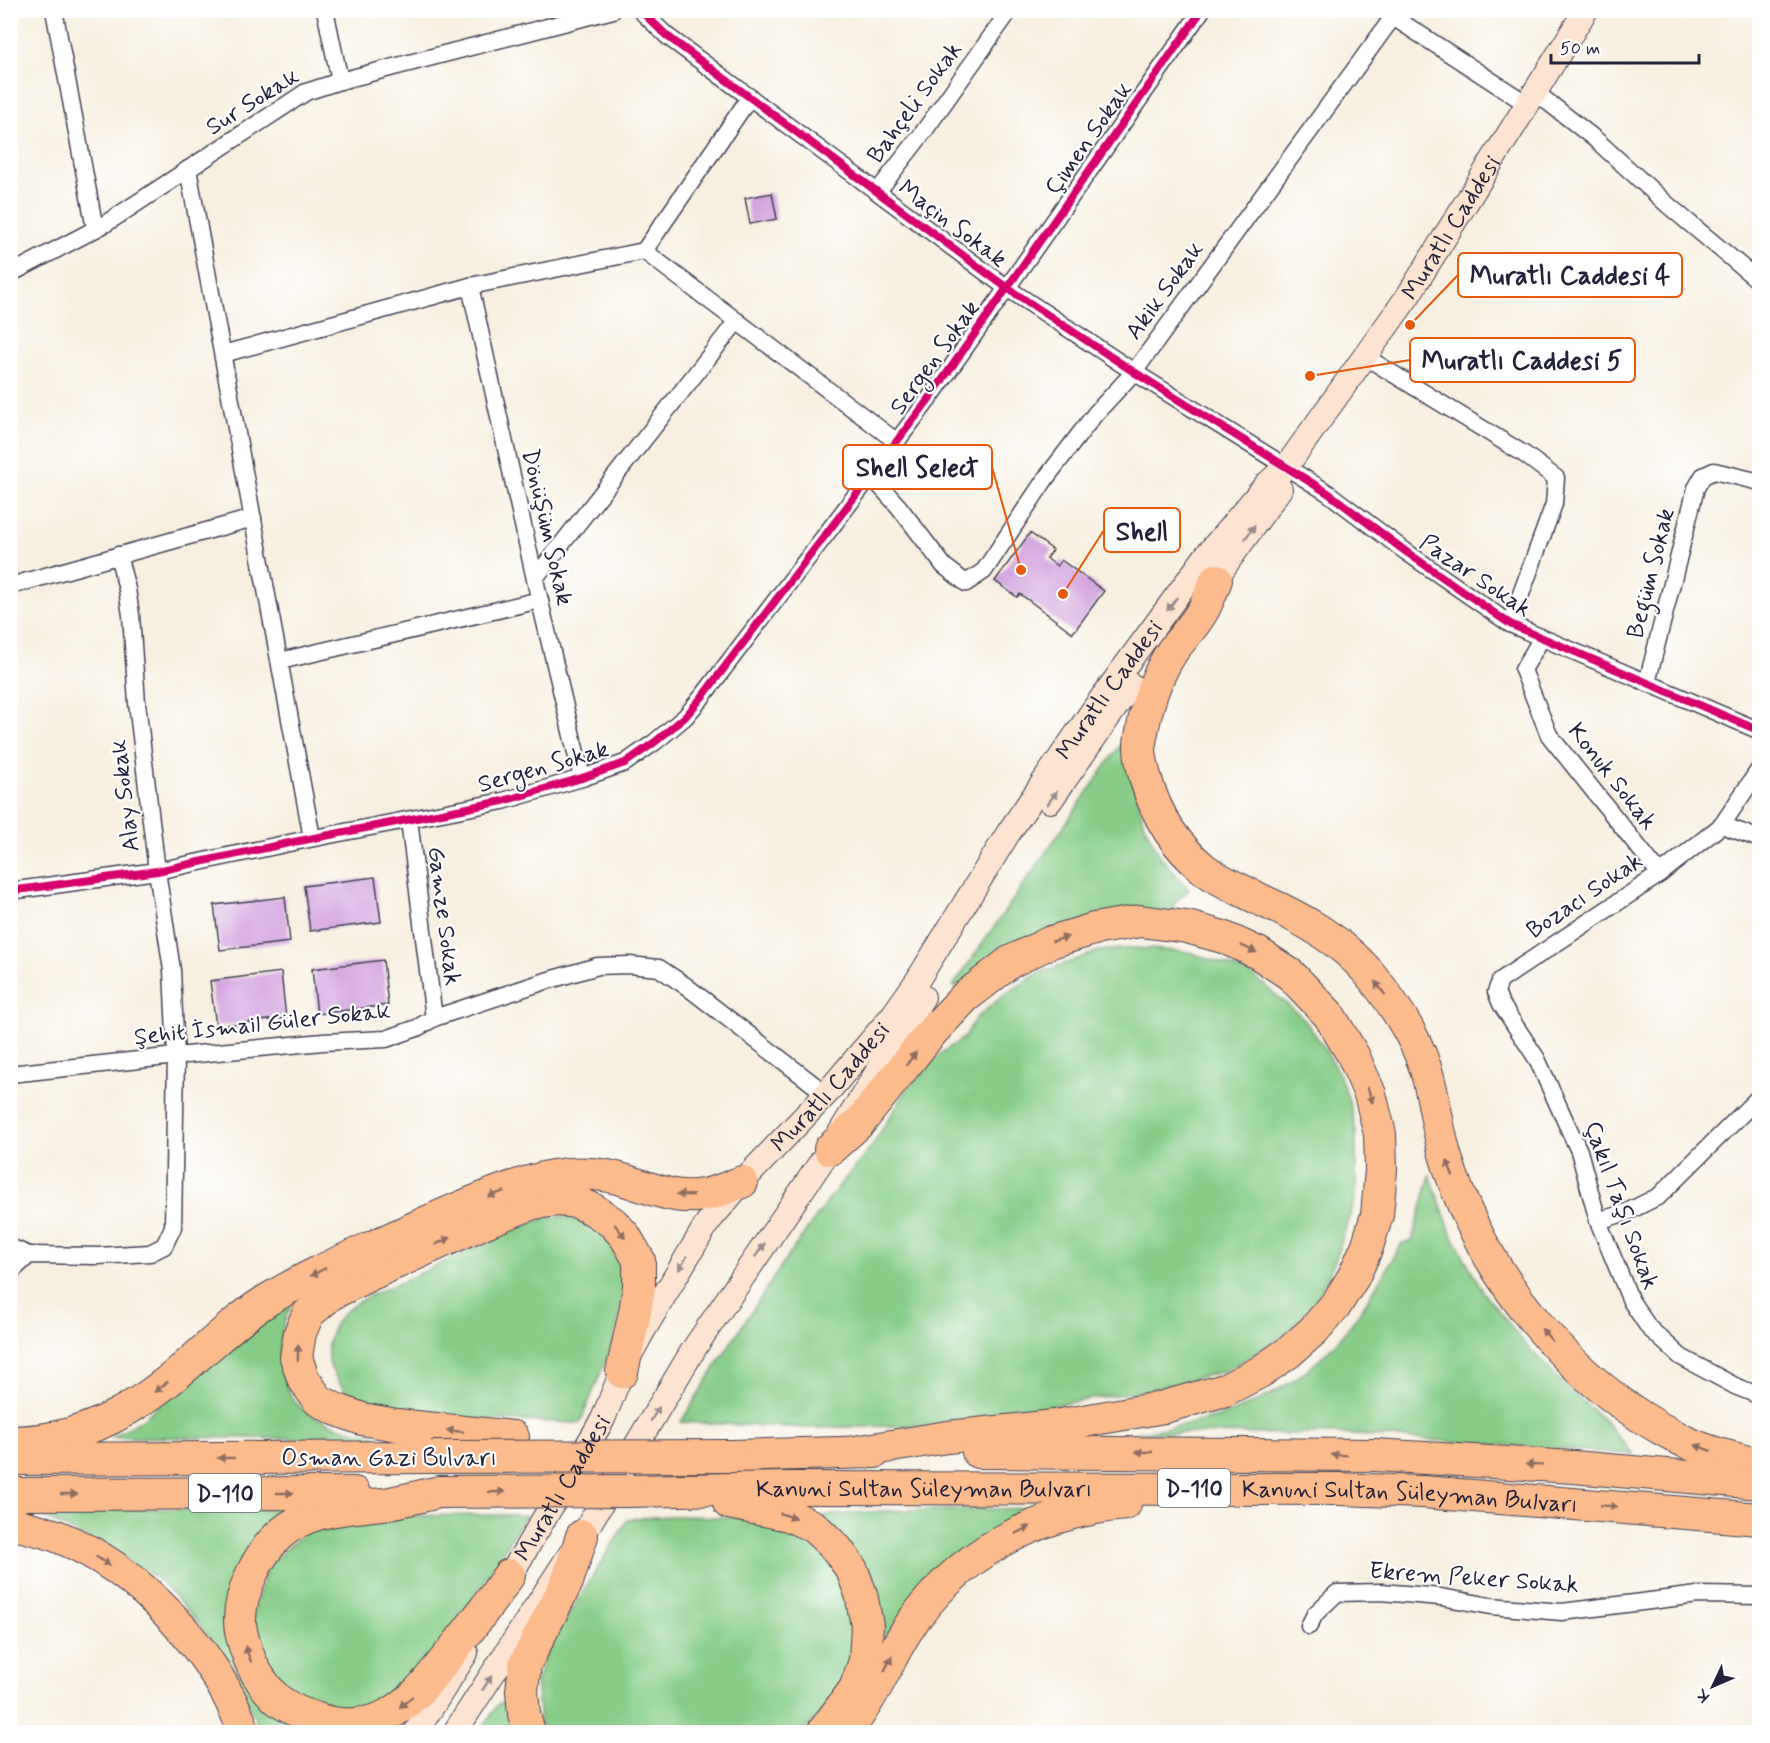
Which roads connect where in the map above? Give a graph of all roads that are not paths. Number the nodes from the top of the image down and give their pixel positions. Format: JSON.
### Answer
{"nodes":[{"id":1,"x":54,"y":10,"type":"edge"},
{"id":2,"x":325,"y":10,"type":"edge"},
{"id":3,"x":613,"y":10,"type":"edge"},
{"id":4,"x":640,"y":10,"type":"edge"},
{"id":5,"x":1010,"y":10,"type":"edge"},
{"id":6,"x":1202,"y":10,"type":"edge"},
{"id":7,"x":1586,"y":10,"type":"edge"},
{"id":8,"x":1388,"y":14,"type":"edge"},
{"id":9,"x":340,"y":81,"type":"junction"},
{"id":10,"x":750,"y":97,"type":"junction"},
{"id":11,"x":1530,"y":98,"type":"junction"},
{"id":12,"x":188,"y":169,"type":"junction"},
{"id":13,"x":878,"y":191,"type":"junction"},
{"id":14,"x":95,"y":229,"type":"junction"},
{"id":15,"x":644,"y":251,"type":"junction"},
{"id":16,"x":10,"y":274,"type":"edge"},
{"id":17,"x":1760,"y":282,"type":"edge"},
{"id":18,"x":470,"y":286,"type":"junction"},
{"id":19,"x":1007,"y":288,"type":"junction"},
{"id":20,"x":737,"y":321,"type":"junction"},
{"id":21,"x":223,"y":354,"type":"junction"},
{"id":22,"x":1364,"y":356,"type":"junction"},
{"id":23,"x":1134,"y":372,"type":"junction"},
{"id":24,"x":897,"y":442,"type":"junction"},
{"id":25,"x":1286,"y":467,"type":"junction"},
{"id":26,"x":871,"y":476,"type":"junction"},
{"id":27,"x":1760,"y":482,"type":"edge"},
{"id":28,"x":253,"y":518,"type":"junction"},
{"id":29,"x":118,"y":555,"type":"junction"},
{"id":30,"x":535,"y":578,"type":"junction"},
{"id":31,"x":1216,"y":579,"type":"junction"},
{"id":32,"x":10,"y":586,"type":"edge"},
{"id":33,"x":540,"y":600,"type":"junction"},
{"id":34,"x":1510,"y":624,"type":"junction"},
{"id":35,"x":1541,"y":639,"type":"junction"},
{"id":36,"x":279,"y":662,"type":"junction"},
{"id":37,"x":1647,"y":682,"type":"junction"},
{"id":38,"x":1760,"y":731,"type":"edge"},
{"id":39,"x":1760,"y":768,"type":"edge"},
{"id":40,"x":582,"y":778,"type":"junction"},
{"id":41,"x":409,"y":820,"type":"junction"},
{"id":42,"x":1722,"y":825,"type":"junction"},
{"id":43,"x":312,"y":838,"type":"junction"},
{"id":44,"x":1760,"y":839,"type":"edge"},
{"id":45,"x":157,"y":871,"type":"junction"},
{"id":46,"x":1660,"y":873,"type":"junction"},
{"id":47,"x":10,"y":891,"type":"edge"},
{"id":48,"x":1500,"y":981,"type":"joint"},
{"id":49,"x":434,"y":1018,"type":"junction"},
{"id":50,"x":176,"y":1056,"type":"junction"},
{"id":51,"x":10,"y":1074,"type":"edge"},
{"id":52,"x":826,"y":1094,"type":"junction"},
{"id":53,"x":1760,"y":1096,"type":"edge"},
{"id":54,"x":830,"y":1149,"type":"junction"},
{"id":55,"x":742,"y":1182,"type":"junction"},
{"id":56,"x":1598,"y":1221,"type":"junction"},
{"id":57,"x":10,"y":1247,"type":"edge"},
{"id":58,"x":29,"y":1255,"type":"junction"},
{"id":59,"x":10,"y":1273,"type":"edge"},
{"id":60,"x":622,"y":1372,"type":"junction"},
{"id":61,"x":1760,"y":1396,"type":"edge"},
{"id":62,"x":10,"y":1442,"type":"edge"},
{"id":63,"x":855,"y":1452,"type":"junction"},
{"id":64,"x":732,"y":1456,"type":"junction"},
{"id":65,"x":10,"y":1460,"type":"edge"},
{"id":66,"x":1760,"y":1465,"type":"edge"},
{"id":67,"x":1760,"y":1483,"type":"edge"},
{"id":68,"x":1217,"y":1488,"type":"junction"},
{"id":69,"x":627,"y":1491,"type":"junction"},
{"id":70,"x":439,"y":1492,"type":"junction"},
{"id":71,"x":10,"y":1494,"type":"edge"},
{"id":72,"x":1760,"y":1519,"type":"edge"},
{"id":73,"x":10,"y":1523,"type":"edge"},
{"id":74,"x":582,"y":1536,"type":"junction"},
{"id":75,"x":509,"y":1575,"type":"junction"},
{"id":76,"x":1760,"y":1596,"type":"edge"},
{"id":77,"x":1309,"y":1626,"type":"dead end"},
{"id":78,"x":244,"y":1732,"type":"edge"},
{"id":79,"x":416,"y":1732,"type":"edge"},
{"id":80,"x":455,"y":1732,"type":"edge"},
{"id":81,"x":529,"y":1732,"type":"edge"},
{"id":82,"x":823,"y":1732,"type":"edge"},
{"id":83,"x":847,"y":1732,"type":"edge"}],
"edges":[{"from":1,"to":14,"type":"street"},
{"from":2,"to":9,"type":"street"},
{"from":3,"to":9,"type":"street","name":"Sur Sokak"},
{"from":4,"to":10,"type":"street","name":"Maçin Sokak"},
{"from":5,"to":13,"type":"street","name":"Bahçeli Sokak"},
{"from":6,"to":19,"type":"street","name":"Çimen Sokak"},
{"from":7,"to":11,"type":"main road","name":"Muratlı Caddesi"},
{"from":8,"to":11,"type":"street"},
{"from":8,"to":23,"type":"street","name":"Akik Sokak"},
{"from":9,"to":12,"type":"street","name":"Sur Sokak"},
{"from":10,"to":13,"type":"street","name":"Maçin Sokak"},
{"from":10,"to":15,"type":"street"},
{"from":11,"to":17,"type":"street"},
{"from":11,"to":22,"type":"main road","name":"Muratlı Caddesi"},
{"from":12,"to":14,"type":"street","name":"Sur Sokak"},
{"from":12,"to":21,"type":"street"},
{"from":13,"to":19,"type":"street","name":"Maçin Sokak"},
{"from":14,"to":16,"type":"street","name":"Sur Sokak"},
{"from":15,"to":18,"type":"street"},
{"from":15,"to":20,"type":"street"},
{"from":18,"to":21,"type":"street"},
{"from":18,"to":30,"type":"street","name":"Dönüşüm Sokak"},
{"from":19,"to":23,"type":"street","name":"Maçin Sokak"},
{"from":19,"to":24,"type":"street","name":"Sergen Sokak"},
{"from":20,"to":24,"type":"street"},
{"from":20,"to":30,"type":"street"},
{"from":21,"to":28,"type":"street"},
{"from":22,"to":25,"type":"main road","name":"Muratlı Caddesi"},
{"from":22,"to":34,"type":"street"},
{"from":23,"to":25,"type":"street","name":"Maçin Sokak"},
{"from":23,"to":26,"type":"street","name":"Akik Sokak"},
{"from":24,"to":26,"type":"street","name":"Sergen Sokak"},
{"from":31,"to":25,"type":"main road","name":"Muratlı Caddesi","one_way":true},
{"from":25,"to":34,"type":"street","name":"Pazar Sokak"},
{"from":25,"to":52,"type":"main road","name":"Muratlı Caddesi","one_way":true},
{"from":26,"to":40,"type":"street","name":"Sergen Sokak"},
{"from":27,"to":37,"type":"street","name":"Begüm Sokak"},
{"from":28,"to":29,"type":"street"},
{"from":28,"to":36,"type":"street"},
{"from":29,"to":32,"type":"street"},
{"from":29,"to":45,"type":"street","name":"Alay Sokak"},
{"from":30,"to":33,"type":"street","name":"Dönüşüm Sokak"},
{"from":54,"to":31,"type":"main road","name":"Muratlı Caddesi","one_way":true},
{"from":66,"to":31,"type":"highway","one_way":true},
{"from":33,"to":36,"type":"street"},
{"from":33,"to":40,"type":"street","name":"Dönüşüm Sokak"},
{"from":34,"to":35,"type":"street","name":"Pazar Sokak"},
{"from":35,"to":37,"type":"street","name":"Pazar Sokak"},
{"from":35,"to":46,"type":"street","name":"Konuk Sokak"},
{"from":36,"to":43,"type":"street"},
{"from":37,"to":38,"type":"street","name":"Pazar Sokak"},
{"from":39,"to":42,"type":"street","name":"Bozacı Sokak"},
{"from":40,"to":41,"type":"street","name":"Sergen Sokak"},
{"from":41,"to":43,"type":"street","name":"Sergen Sokak"},
{"from":41,"to":49,"type":"street","name":"Gamze Sokak"},
{"from":42,"to":44,"type":"street"},
{"from":42,"to":46,"type":"street","name":"Bozacı Sokak"},
{"from":43,"to":45,"type":"street","name":"Sergen Sokak"},
{"from":45,"to":47,"type":"street","name":"Sergen Sokak"},
{"from":45,"to":50,"type":"street","name":"Alay Sokak"},
{"from":46,"to":48,"type":"street","name":"Bozacı Sokak"},
{"from":48,"to":56,"type":"street","name":"Çakıl Taşı Sokak"},
{"from":49,"to":50,"type":"street","name":"Şehit İsmail Güler Sokak"},
{"from":49,"to":52,"type":"street","name":"Şehit İsmail Güler Sokak"},
{"from":50,"to":51,"type":"street","name":"Şehit İsmail Güler Sokak"},
{"from":50,"to":58,"type":"street","name":"Alay Sokak"},
{"from":52,"to":55,"type":"main road","name":"Muratlı Caddesi"},
{"from":53,"to":56,"type":"street"},
{"from":54,"to":63,"type":"highway","one_way":true},
{"from":74,"to":54,"type":"main road","name":"Muratlı Caddesi","one_way":true},
{"from":55,"to":60,"type":"main road","name":"Muratlı Caddesi","one_way":true},
{"from":55,"to":62,"type":"highway","one_way":true},
{"from":56,"to":61,"type":"street","name":"Çakıl Taşı Sokak"},
{"from":57,"to":58,"type":"street"},
{"from":58,"to":59,"type":"street"},
{"from":64,"to":60,"type":"highway","one_way":true,"bridge":true},
{"from":60,"to":75,"type":"main road","name":"Muratlı Caddesi"},
{"from":63,"to":64,"type":"highway","name":"Kanuni Sultan Süleyman Bulvarı","number":"D-110"},
{"from":67,"to":63,"type":"highway","name":"Kanuni Sultan Süleyman Bulvarı","number":"D-110","one_way":true},
{"from":64,"to":65,"type":"highway","name":"Osman Gazi Bulvarı","number":"D-110","one_way":true,"bridge":true},
{"from":68,"to":69,"type":"highway","name":"Kanuni Sultan Süleyman Bulvarı","number":"D-110"},
{"from":68,"to":72,"type":"highway","name":"Kanuni Sultan Süleyman Bulvarı","number":"D-110","one_way":true},
{"from":83,"to":68,"type":"highway","one_way":true},
{"from":70,"to":69,"type":"highway","name":"Osman Gazi Bulvarı","number":"D-110","one_way":true,"bridge":true},
{"from":69,"to":82,"type":"highway","one_way":true},
{"from":71,"to":70,"type":"highway","name":"Osman Gazi Bulvarı","number":"D-110","one_way":true},
{"from":75,"to":70,"type":"highway","one_way":true},
{"from":73,"to":78,"type":"highway","one_way":true},
{"from":80,"to":74,"type":"main road","name":"Muratlı Caddesi","one_way":true},
{"from":74,"to":81,"type":"highway"},
{"from":75,"to":79,"type":"main road","name":"Muratlı Caddesi"},
{"from":76,"to":77,"type":"street","name":"Ekrem Peker Sokak"}]}
